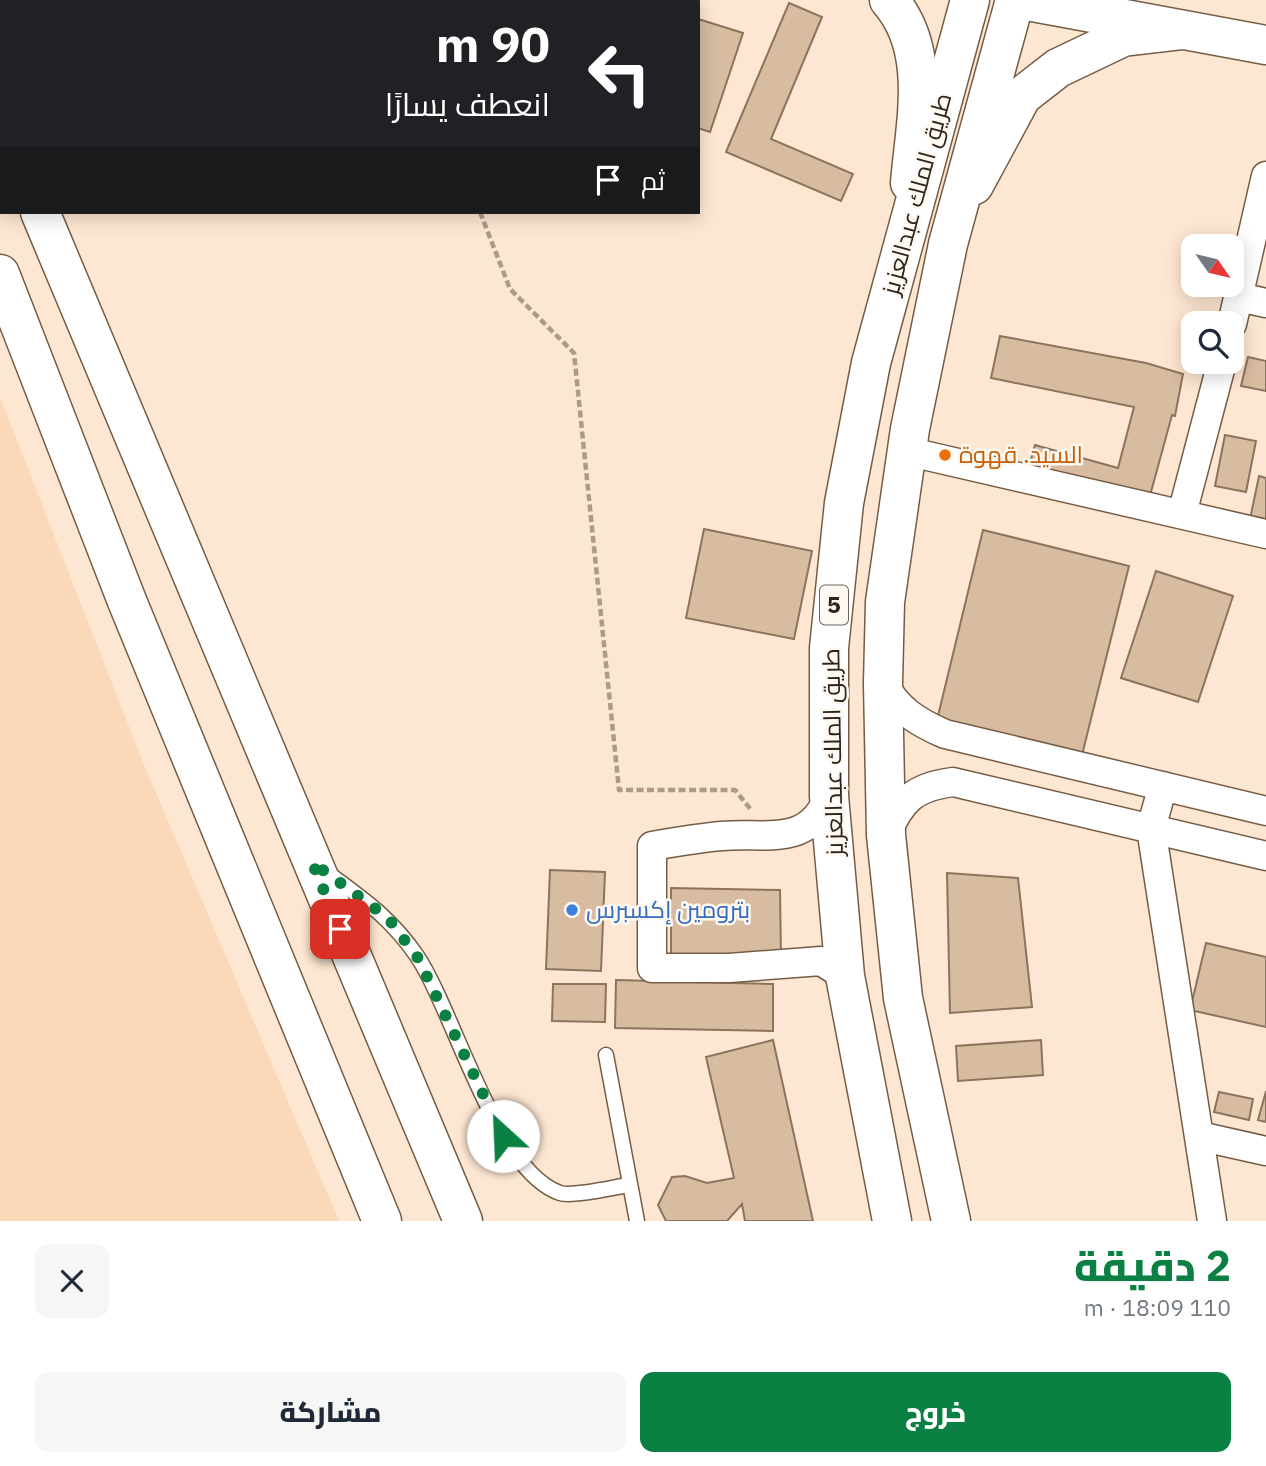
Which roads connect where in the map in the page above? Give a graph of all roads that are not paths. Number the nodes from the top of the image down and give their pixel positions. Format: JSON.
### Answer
{"nodes":[{"id":1,"x":889,"y":0,"type":"edge"},
{"id":2,"x":970,"y":0,"type":"edge"},
{"id":3,"x":1016,"y":0,"type":"edge"},
{"id":4,"x":1022,"y":0,"type":"edge"},
{"id":5,"x":1183,"y":30,"type":"junction"},
{"id":6,"x":1266,"y":45,"type":"edge"},
{"id":7,"x":1266,"y":176,"type":"edge"},
{"id":8,"x":41,"y":214,"type":"edge"},
{"id":9,"x":906,"y":234,"type":"junction"},
{"id":10,"x":948,"y":244,"type":"junction"},
{"id":11,"x":0,"y":274,"type":"edge"},
{"id":12,"x":1252,"y":300,"type":"edge"},
{"id":13,"x":1219,"y":374,"type":"edge"},
{"id":14,"x":906,"y":451,"type":"junction"},
{"id":15,"x":1182,"y":514,"type":"junction"},
{"id":16,"x":1266,"y":534,"type":"edge"},
{"id":17,"x":883,"y":683,"type":"junction"},
{"id":18,"x":989,"y":746,"type":"junction"},
{"id":19,"x":1163,"y":786,"type":"junction"},
{"id":20,"x":982,"y":788,"type":"junction"},
{"id":21,"x":829,"y":796,"type":"junction"},
{"id":22,"x":1266,"y":811,"type":"edge"},
{"id":23,"x":1151,"y":828,"type":"junction"},
{"id":24,"x":886,"y":835,"type":"junction"},
{"id":25,"x":1266,"y":856,"type":"edge"},
{"id":26,"x":312,"y":862,"type":"junction"},
{"id":27,"x":845,"y":976,"type":"junction"},
{"id":28,"x":606,"y":1055,"type":"dead end"},
{"id":29,"x":1199,"y":1136,"type":"junction"},
{"id":30,"x":1266,"y":1151,"type":"edge"},
{"id":31,"x":629,"y":1185,"type":"junction"},
{"id":32,"x":382,"y":1221,"type":"edge"},
{"id":33,"x":463,"y":1221,"type":"edge"},
{"id":34,"x":638,"y":1221,"type":"edge"},
{"id":35,"x":892,"y":1221,"type":"edge"},
{"id":36,"x":951,"y":1221,"type":"edge"},
{"id":37,"x":1212,"y":1221,"type":"edge"}],
"edges":[{"from":1,"to":9,"type":"main road"},
{"from":2,"to":9,"type":"main road","name":"طريق الملك عبدالعزيز","number":"5"},
{"from":3,"to":10,"type":"main road","name":"طريق الملك عبدالعزيز","number":"5"},
{"from":4,"to":5,"type":"main road"},
{"from":5,"to":6,"type":"main road"},
{"from":5,"to":10,"type":"main road"},
{"from":7,"to":12,"type":"street"},
{"from":8,"to":26,"type":"main road"},
{"from":9,"to":21,"type":"main road","name":"طريق الملك عبدالعزيز","number":"5"},
{"from":10,"to":14,"type":"main road","name":"طريق الملك عبدالعزيز","number":"5"},
{"from":11,"to":32,"type":"main road"},
{"from":13,"to":15,"type":"street"},
{"from":14,"to":15,"type":"street"},
{"from":14,"to":17,"type":"main road","name":"طريق الملك عبدالعزيز","number":"5"},
{"from":15,"to":16,"type":"street"},
{"from":17,"to":18,"type":"street"},
{"from":17,"to":24,"type":"main road","name":"طريق الملك عبدالعزيز","number":"5"},
{"from":18,"to":19,"type":"street"},
{"from":18,"to":20,"type":"street"},
{"from":19,"to":22,"type":"street"},
{"from":19,"to":23,"type":"street"},
{"from":20,"to":23,"type":"street"},
{"from":20,"to":24,"type":"street"},
{"from":21,"to":27,"type":"main road","name":"طريق الملك عبدالعزيز","number":"5"},
{"from":21,"to":27,"type":"street"},
{"from":23,"to":25,"type":"street"},
{"from":23,"to":29,"type":"street"},
{"from":24,"to":36,"type":"main road","name":"طريق الملك عبدالعزيز","number":"5"},
{"from":26,"to":31,"type":"lane"},
{"from":26,"to":33,"type":"main road"},
{"from":27,"to":35,"type":"main road","name":"طريق الملك عبدالعزيز","number":"5"},
{"from":28,"to":31,"type":"lane"},
{"from":29,"to":30,"type":"street"},
{"from":29,"to":37,"type":"street"},
{"from":31,"to":34,"type":"lane"}]}
